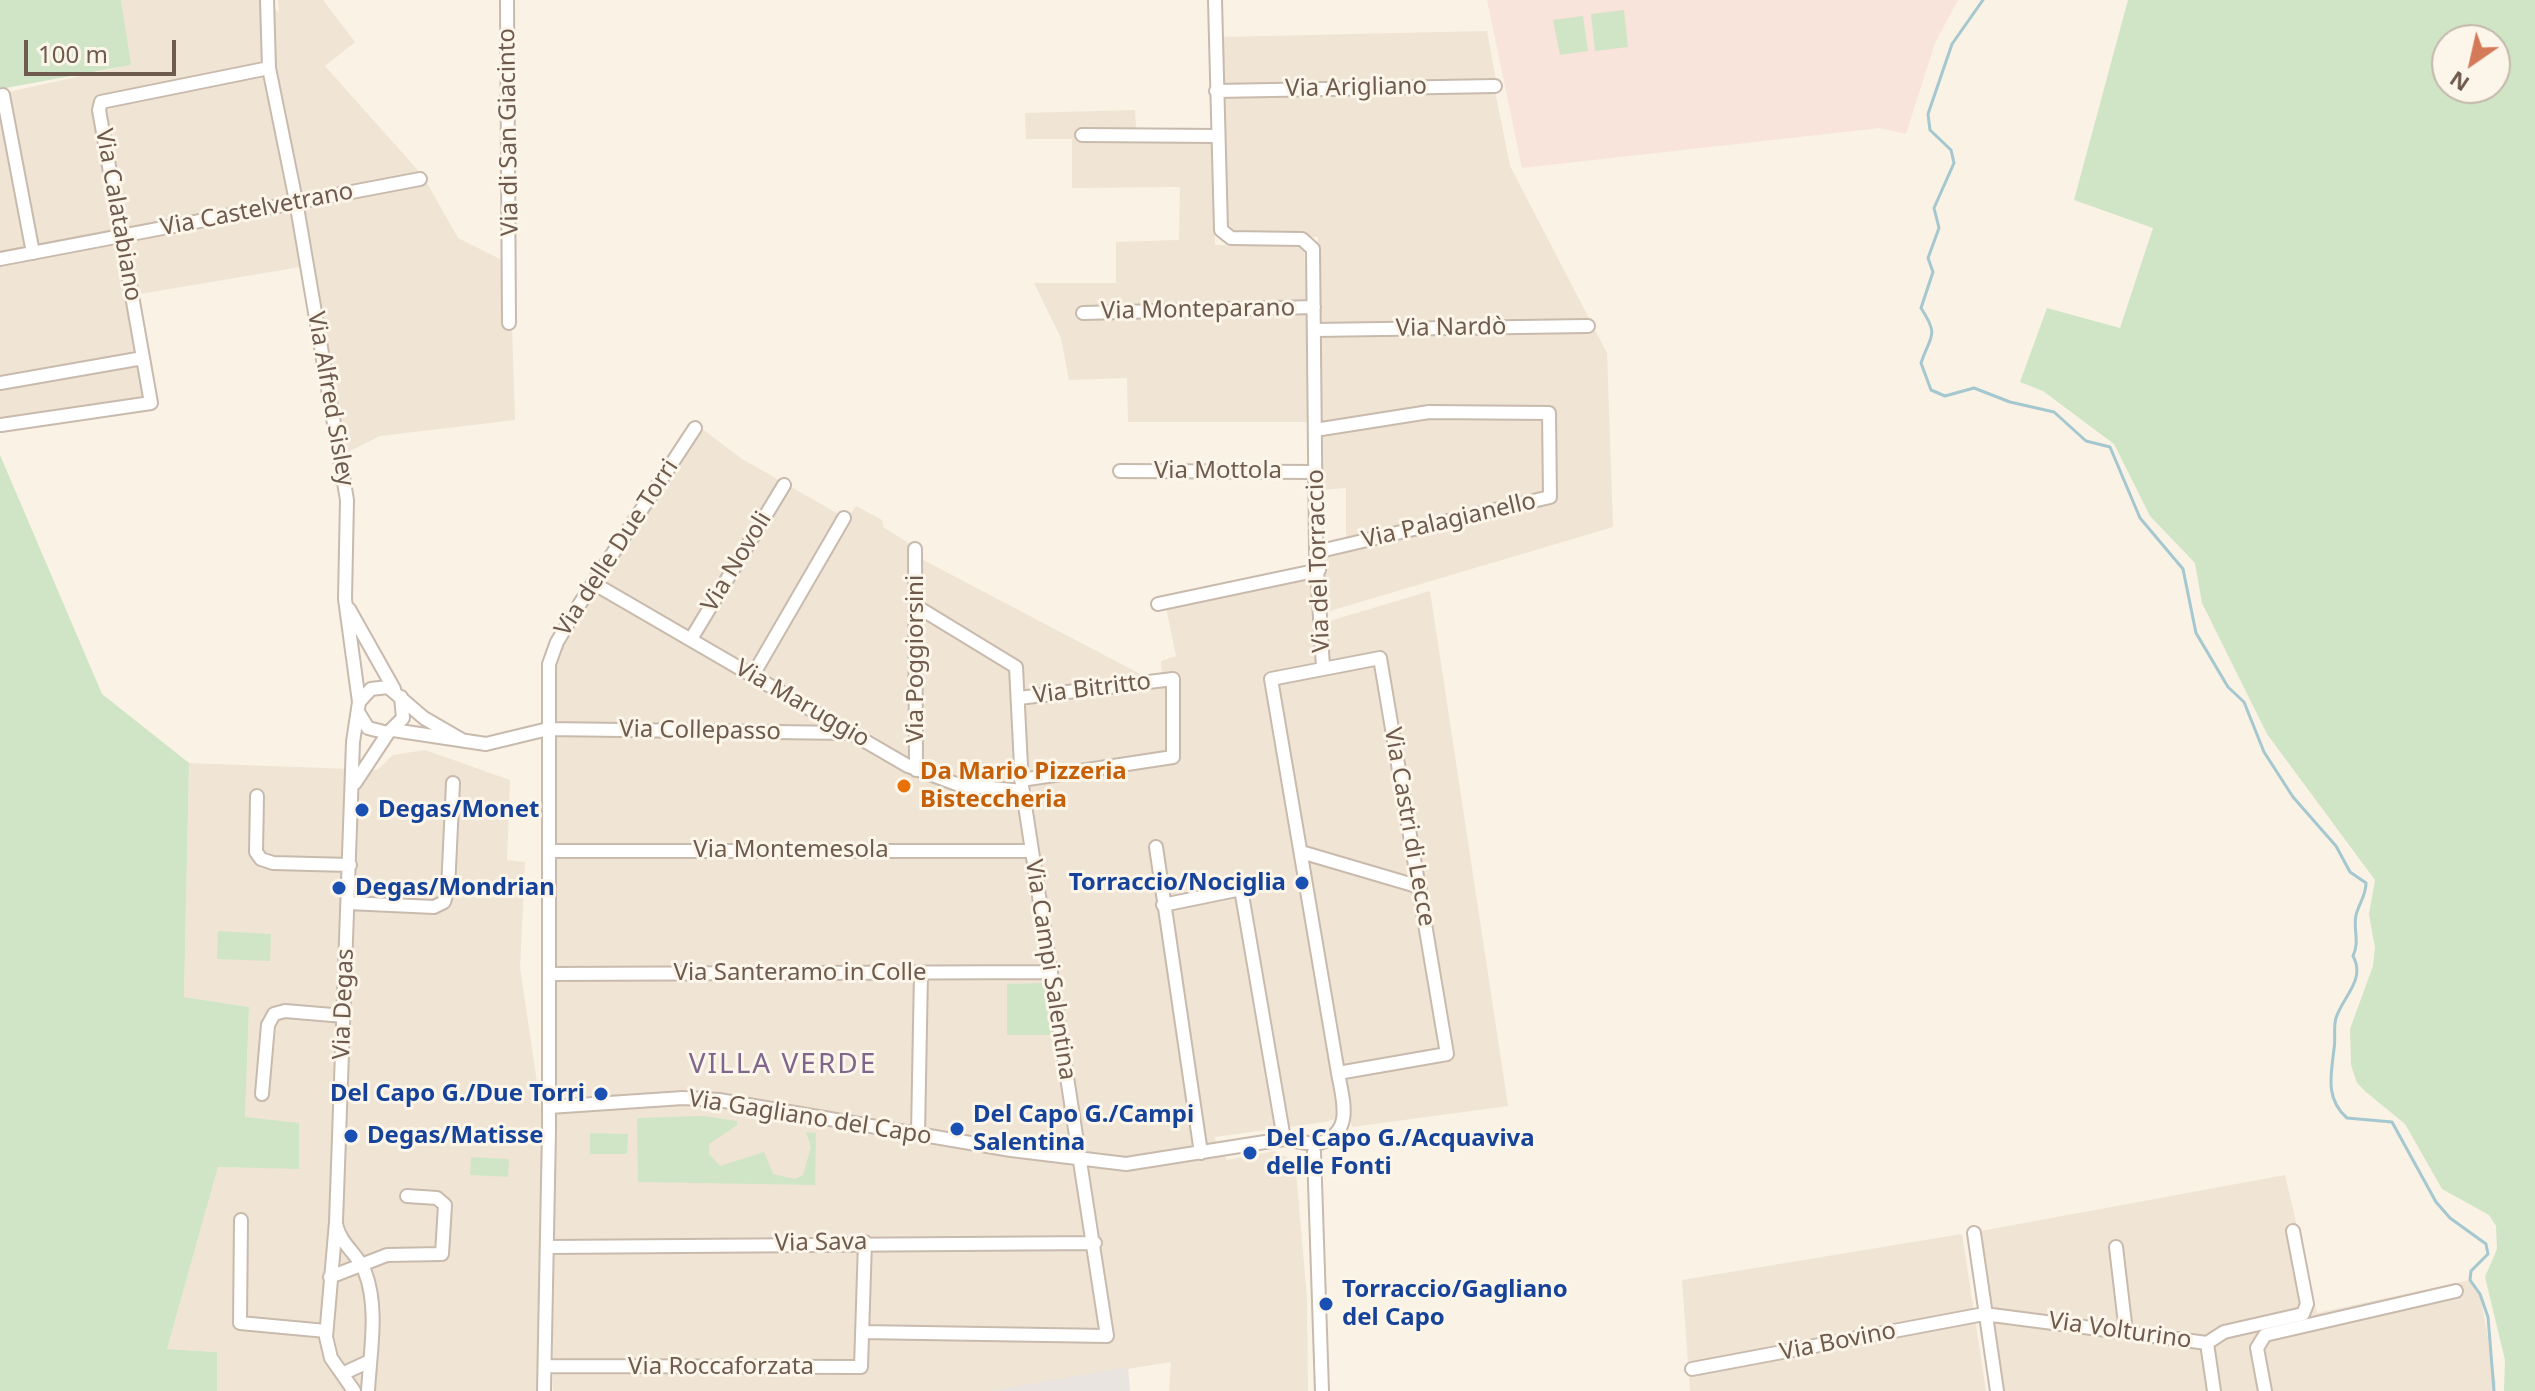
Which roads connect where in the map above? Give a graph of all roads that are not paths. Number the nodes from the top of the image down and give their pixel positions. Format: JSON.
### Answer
{"nodes":[{"id":1,"x":267,"y":0,"type":"edge"},
{"id":2,"x":507,"y":0,"type":"edge"},
{"id":3,"x":1215,"y":0,"type":"edge"},
{"id":4,"x":269,"y":68,"type":"junction"},
{"id":5,"x":1495,"y":86,"type":"dead end"},
{"id":6,"x":1216,"y":91,"type":"junction"},
{"id":7,"x":3,"y":95,"type":"dead end"},
{"id":8,"x":1082,"y":135,"type":"dead end"},
{"id":9,"x":1218,"y":136,"type":"junction"},
{"id":10,"x":420,"y":179,"type":"dead end"},
{"id":11,"x":296,"y":201,"type":"junction"},
{"id":12,"x":121,"y":236,"type":"junction"},
{"id":13,"x":33,"y":253,"type":"junction"},
{"id":14,"x":0,"y":259,"type":"edge"},
{"id":15,"x":1314,"y":307,"type":"junction"},
{"id":16,"x":1083,"y":313,"type":"dead end"},
{"id":17,"x":509,"y":323,"type":"dead end"},
{"id":18,"x":1588,"y":326,"type":"dead end"},
{"id":19,"x":1314,"y":330,"type":"junction"},
{"id":20,"x":143,"y":358,"type":"junction"},
{"id":21,"x":0,"y":383,"type":"edge"},
{"id":22,"x":1,"y":425,"type":"edge"},
{"id":23,"x":695,"y":428,"type":"dead end"},
{"id":24,"x":1315,"y":430,"type":"junction"},
{"id":25,"x":1120,"y":471,"type":"dead end"},
{"id":26,"x":1315,"y":472,"type":"junction"},
{"id":27,"x":784,"y":485,"type":"dead end"},
{"id":28,"x":844,"y":518,"type":"dead end"},
{"id":29,"x":915,"y":549,"type":"dead end"},
{"id":30,"x":1316,"y":552,"type":"junction"},
{"id":31,"x":1319,"y":570,"type":"junction"},
{"id":32,"x":593,"y":583,"type":"junction"},
{"id":33,"x":345,"y":599,"type":"junction"},
{"id":34,"x":1158,"y":604,"type":"dead end"},
{"id":35,"x":916,"y":606,"type":"junction"},
{"id":36,"x":691,"y":639,"type":"junction"},
{"id":37,"x":1323,"y":667,"type":"junction"},
{"id":38,"x":753,"y":675,"type":"junction"},
{"id":39,"x":398,"y":693,"type":"junction"},
{"id":40,"x":1019,"y":698,"type":"junction"},
{"id":41,"x":358,"y":706,"type":"junction"},
{"id":42,"x":548,"y":729,"type":"junction"},
{"id":43,"x":390,"y":732,"type":"junction"},
{"id":44,"x":853,"y":734,"type":"junction"},
{"id":45,"x":462,"y":740,"type":"junction"},
{"id":46,"x":916,"y":770,"type":"junction"},
{"id":47,"x":453,"y":783,"type":"dead end"},
{"id":48,"x":354,"y":786,"type":"junction"},
{"id":49,"x":1022,"y":786,"type":"junction"},
{"id":50,"x":257,"y":796,"type":"dead end"},
{"id":51,"x":1156,"y":847,"type":"dead end"},
{"id":52,"x":549,"y":851,"type":"junction"},
{"id":53,"x":1032,"y":851,"type":"junction"},
{"id":54,"x":1301,"y":852,"type":"junction"},
{"id":55,"x":350,"y":865,"type":"junction"},
{"id":56,"x":1420,"y":887,"type":"junction"},
{"id":57,"x":348,"y":903,"type":"junction"},
{"id":58,"x":1163,"y":905,"type":"junction"},
{"id":59,"x":921,"y":972,"type":"junction"},
{"id":60,"x":1051,"y":972,"type":"junction"},
{"id":61,"x":549,"y":974,"type":"junction"},
{"id":62,"x":344,"y":1016,"type":"junction"},
{"id":63,"x":1338,"y":1073,"type":"junction"},
{"id":64,"x":262,"y":1094,"type":"dead end"},
{"id":65,"x":549,"y":1107,"type":"junction"},
{"id":66,"x":918,"y":1134,"type":"junction"},
{"id":67,"x":1284,"y":1139,"type":"junction"},
{"id":68,"x":1314,"y":1146,"type":"junction"},
{"id":69,"x":1201,"y":1153,"type":"junction"},
{"id":70,"x":1079,"y":1159,"type":"junction"},
{"id":71,"x":407,"y":1196,"type":"dead end"},
{"id":72,"x":241,"y":1220,"type":"dead end"},
{"id":73,"x":336,"y":1222,"type":"junction"},
{"id":74,"x":2293,"y":1231,"type":"dead end"},
{"id":75,"x":1974,"y":1233,"type":"dead end"},
{"id":76,"x":865,"y":1242,"type":"junction"},
{"id":77,"x":1095,"y":1243,"type":"junction"},
{"id":78,"x":547,"y":1247,"type":"junction"},
{"id":79,"x":2116,"y":1247,"type":"dead end"},
{"id":80,"x":362,"y":1265,"type":"junction"},
{"id":81,"x":330,"y":1277,"type":"junction"},
{"id":82,"x":2456,"y":1291,"type":"dead end"},
{"id":83,"x":1984,"y":1314,"type":"junction"},
{"id":84,"x":326,"y":1331,"type":"junction"},
{"id":85,"x":862,"y":1332,"type":"junction"},
{"id":86,"x":2126,"y":1332,"type":"junction"},
{"id":87,"x":2207,"y":1343,"type":"junction"},
{"id":88,"x":370,"y":1361,"type":"junction"},
{"id":89,"x":546,"y":1366,"type":"junction"},
{"id":90,"x":1692,"y":1369,"type":"dead end"},
{"id":91,"x":342,"y":1374,"type":"junction"},
{"id":92,"x":354,"y":1391,"type":"edge"},
{"id":93,"x":368,"y":1391,"type":"edge"},
{"id":94,"x":544,"y":1391,"type":"edge"},
{"id":95,"x":1322,"y":1391,"type":"edge"},
{"id":96,"x":1997,"y":1391,"type":"edge"},
{"id":97,"x":2214,"y":1391,"type":"edge"},
{"id":98,"x":2265,"y":1391,"type":"edge"}],
"edges":[{"from":1,"to":4,"type":"street","name":"Via Alfred Sisley"},
{"from":2,"to":17,"type":"street","name":"Via di San Giacinto"},
{"from":3,"to":6,"type":"street","name":"Via del Torraccio"},
{"from":4,"to":11,"type":"street","name":"Via Alfred Sisley"},
{"from":4,"to":12,"type":"street","name":"Via Calatabiano"},
{"from":5,"to":6,"type":"street","name":"Via Arigliano"},
{"from":6,"to":9,"type":"street","name":"Via del Torraccio"},
{"from":7,"to":13,"type":"street"},
{"from":8,"to":9,"type":"street"},
{"from":9,"to":15,"type":"street","name":"Via del Torraccio"},
{"from":10,"to":11,"type":"street","name":"Via Castelvetrano"},
{"from":11,"to":12,"type":"street","name":"Via Castelvetrano"},
{"from":11,"to":33,"type":"street","name":"Via Alfred Sisley"},
{"from":12,"to":13,"type":"street","name":"Via Castelvetrano"},
{"from":12,"to":20,"type":"street","name":"Via Calatabiano"},
{"from":13,"to":14,"type":"street","name":"Via Castelvetrano"},
{"from":15,"to":16,"type":"street","name":"Via Monteparano"},
{"from":15,"to":19,"type":"street","name":"Via del Torraccio"},
{"from":18,"to":19,"type":"street","name":"Via Nardò"},
{"from":19,"to":24,"type":"street","name":"Via del Torraccio"},
{"from":20,"to":21,"type":"street"},
{"from":20,"to":22,"type":"street","name":"Via Calatabiano"},
{"from":23,"to":32,"type":"street","name":"Via delle Due Torri"},
{"from":24,"to":26,"type":"street","name":"Via del Torraccio"},
{"from":24,"to":30,"type":"street","name":"Via Palagianello"},
{"from":25,"to":26,"type":"street","name":"Via Mottola"},
{"from":26,"to":30,"type":"street","name":"Via del Torraccio"},
{"from":27,"to":36,"type":"street","name":"Via Novoli"},
{"from":28,"to":38,"type":"street"},
{"from":29,"to":35,"type":"street","name":"Via Poggiorsini"},
{"from":30,"to":31,"type":"street","name":"Via del Torraccio"},
{"from":31,"to":34,"type":"street"},
{"from":31,"to":37,"type":"street","name":"Via del Torraccio"},
{"from":32,"to":36,"type":"street","name":"Via Maruggio"},
{"from":32,"to":42,"type":"street","name":"Via delle Due Torri"},
{"from":33,"to":39,"type":"street"},
{"from":33,"to":41,"type":"street","name":"Via Alfred Sisley"},
{"from":35,"to":40,"type":"street","name":"Via Campi Salentina"},
{"from":35,"to":46,"type":"street","name":"Via Poggiorsini"},
{"from":36,"to":38,"type":"street","name":"Via Maruggio"},
{"from":37,"to":54,"type":"street","name":"Via del Torraccio"},
{"from":37,"to":56,"type":"street","name":"Via Castri di Lecce"},
{"from":38,"to":44,"type":"street","name":"Via Maruggio"},
{"from":39,"to":41,"type":"street"},
{"from":39,"to":43,"type":"street"},
{"from":39,"to":45,"type":"street"},
{"from":40,"to":49,"type":"street","name":"Via Campi Salentina"},
{"from":40,"to":49,"type":"street","name":"Via Bitritto"},
{"from":41,"to":43,"type":"street"},
{"from":41,"to":48,"type":"street","name":"Via Degas"},
{"from":42,"to":44,"type":"street","name":"Via Collepasso"},
{"from":42,"to":45,"type":"street"},
{"from":42,"to":52,"type":"street","name":"Via delle Due Torri"},
{"from":43,"to":45,"type":"street"},
{"from":43,"to":48,"type":"street","name":"Via Degas"},
{"from":44,"to":46,"type":"street","name":"Via Maruggio"},
{"from":46,"to":49,"type":"street","name":"Via Maruggio"},
{"from":47,"to":57,"type":"street"},
{"from":48,"to":55,"type":"street","name":"Via Degas"},
{"from":49,"to":53,"type":"street","name":"Via Campi Salentina"},
{"from":50,"to":55,"type":"street"},
{"from":51,"to":58,"type":"street"},
{"from":52,"to":53,"type":"street","name":"Via Montemesola"},
{"from":52,"to":61,"type":"street","name":"Via delle Due Torri"},
{"from":53,"to":60,"type":"street","name":"Via Campi Salentina"},
{"from":54,"to":56,"type":"street"},
{"from":54,"to":63,"type":"street","name":"Via del Torraccio"},
{"from":55,"to":57,"type":"street","name":"Via Degas"},
{"from":56,"to":63,"type":"street","name":"Via Castri di Lecce"},
{"from":57,"to":62,"type":"street","name":"Via Degas"},
{"from":58,"to":67,"type":"street"},
{"from":58,"to":69,"type":"street"},
{"from":59,"to":60,"type":"street","name":"Via Santeramo in Colle"},
{"from":59,"to":61,"type":"street","name":"Via Santeramo in Colle"},
{"from":59,"to":66,"type":"street"},
{"from":60,"to":70,"type":"street","name":"Via Campi Salentina"},
{"from":61,"to":65,"type":"street","name":"Via delle Due Torri"},
{"from":62,"to":64,"type":"street"},
{"from":62,"to":73,"type":"street","name":"Via Degas"},
{"from":63,"to":68,"type":"street","name":"Via del Torraccio"},
{"from":65,"to":66,"type":"street","name":"Via Gagliano del Capo"},
{"from":65,"to":78,"type":"street","name":"Via delle Due Torri"},
{"from":66,"to":70,"type":"street","name":"Via Gagliano del Capo"},
{"from":67,"to":68,"type":"street","name":"Via Gagliano del Capo"},
{"from":67,"to":69,"type":"street","name":"Via Gagliano del Capo"},
{"from":68,"to":95,"type":"street"},
{"from":69,"to":70,"type":"street","name":"Via Gagliano del Capo"},
{"from":70,"to":77,"type":"street","name":"Via Campi Salentina"},
{"from":71,"to":80,"type":"street"},
{"from":72,"to":84,"type":"street"},
{"from":73,"to":80,"type":"street"},
{"from":73,"to":81,"type":"street","name":"Via Degas"},
{"from":74,"to":87,"type":"street"},
{"from":75,"to":83,"type":"street"},
{"from":76,"to":77,"type":"street","name":"Via Sava"},
{"from":76,"to":78,"type":"street","name":"Via Sava"},
{"from":76,"to":85,"type":"street"},
{"from":77,"to":85,"type":"street","name":"Via Campi Salentina"},
{"from":78,"to":89,"type":"street","name":"Via delle Due Torri"},
{"from":79,"to":86,"type":"street"},
{"from":80,"to":81,"type":"street"},
{"from":80,"to":88,"type":"street"},
{"from":81,"to":84,"type":"street","name":"Via Degas"},
{"from":82,"to":98,"type":"street"},
{"from":83,"to":86,"type":"street","name":"Via Volturino"},
{"from":83,"to":90,"type":"street","name":"Via Bovino"},
{"from":83,"to":96,"type":"street"},
{"from":84,"to":91,"type":"street","name":"Via Degas"},
{"from":85,"to":89,"type":"street","name":"Via Roccaforzata"},
{"from":86,"to":87,"type":"street","name":"Via Volturino"},
{"from":87,"to":97,"type":"street","name":"Via Volturino"},
{"from":88,"to":91,"type":"street"},
{"from":88,"to":93,"type":"street"},
{"from":89,"to":94,"type":"street","name":"Via delle Due Torri"},
{"from":91,"to":92,"type":"street","name":"Via Degas"}]}
